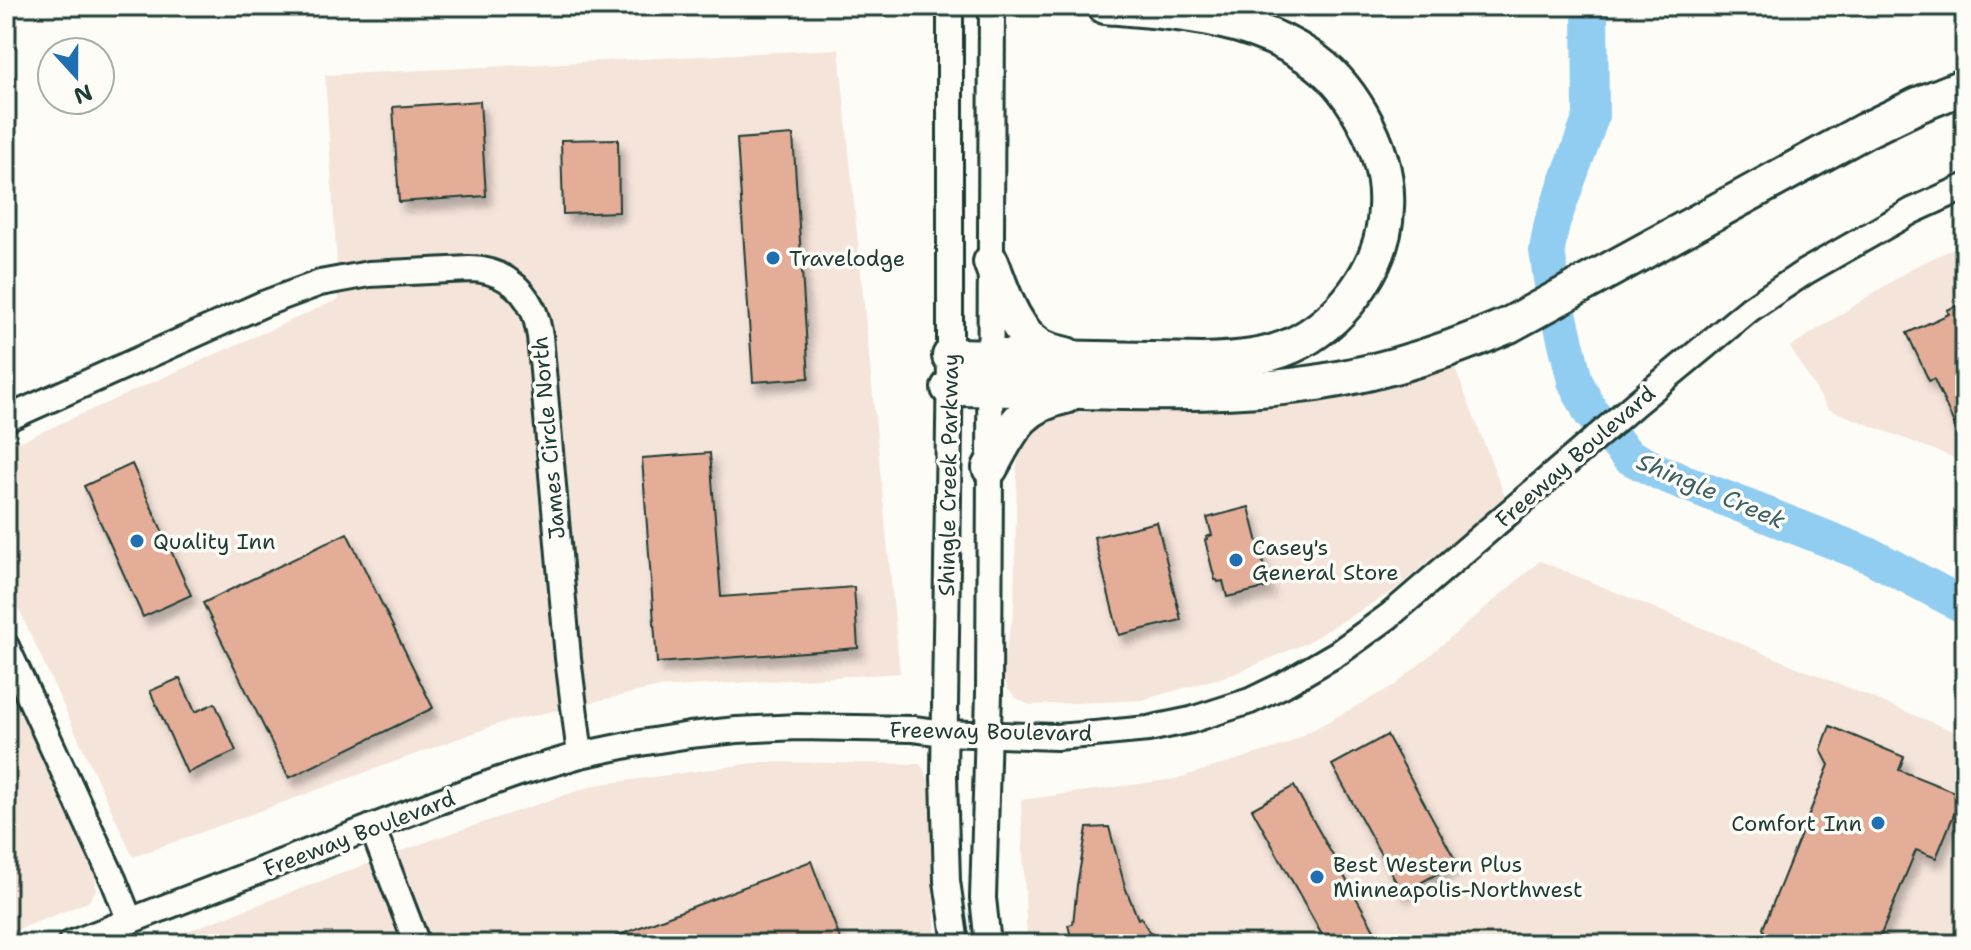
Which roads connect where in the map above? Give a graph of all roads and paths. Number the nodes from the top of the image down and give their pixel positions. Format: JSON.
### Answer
{"nodes":[{"id":1,"x":950,"y":6,"type":"edge"},
{"id":2,"x":992,"y":6,"type":"edge"},
{"id":3,"x":1105,"y":6,"type":"edge"},
{"id":4,"x":1965,"y":86,"type":"edge"},
{"id":5,"x":1965,"y":187,"type":"edge"},
{"id":6,"x":991,"y":262,"type":"junction"},
{"id":7,"x":950,"y":372,"type":"junction"},
{"id":8,"x":990,"y":372,"type":"junction"},
{"id":9,"x":1090,"y":375,"type":"junction"},
{"id":10,"x":6,"y":419,"type":"edge"},
{"id":11,"x":990,"y":468,"type":"junction"},
{"id":12,"x":6,"y":646,"type":"edge"},
{"id":13,"x":945,"y":733,"type":"junction"},
{"id":14,"x":987,"y":734,"type":"junction"},
{"id":15,"x":580,"y":755,"type":"junction"},
{"id":16,"x":372,"y":827,"type":"junction"},
{"id":17,"x":130,"y":921,"type":"junction"},
{"id":18,"x":70,"y":944,"type":"edge"},
{"id":19,"x":417,"y":944,"type":"edge"},
{"id":20,"x":956,"y":944,"type":"edge"},
{"id":21,"x":988,"y":944,"type":"edge"}],
"edges":[{"from":1,"to":7,"type":"street","name":"Shingle Creek Parkway"},
{"from":2,"to":6,"type":"street","name":"Shingle Creek Parkway"},
{"from":3,"to":9,"type":"highway"},
{"from":4,"to":9,"type":"highway"},
{"from":5,"to":14,"type":"street","name":"Freeway Boulevard"},
{"from":6,"to":8,"type":"street","name":"Shingle Creek Parkway"},
{"from":6,"to":9,"type":"highway"},
{"from":7,"to":8,"type":"highway"},
{"from":7,"to":13,"type":"street","name":"Shingle Creek Parkway"},
{"from":8,"to":9,"type":"highway"},
{"from":8,"to":11,"type":"street","name":"Shingle Creek Parkway"},
{"from":9,"to":11,"type":"highway"},
{"from":10,"to":15,"type":"street","name":"James Circle North"},
{"from":11,"to":14,"type":"street","name":"Shingle Creek Parkway"},
{"from":12,"to":17,"type":"street"},
{"from":13,"to":14,"type":"street","name":"Freeway Boulevard"},
{"from":13,"to":15,"type":"street","name":"Freeway Boulevard"},
{"from":13,"to":20,"type":"street","name":"Shingle Creek Parkway"},
{"from":14,"to":21,"type":"street","name":"Shingle Creek Parkway"},
{"from":15,"to":16,"type":"street","name":"Freeway Boulevard"},
{"from":16,"to":17,"type":"street","name":"Freeway Boulevard"},
{"from":16,"to":19,"type":"street"},
{"from":17,"to":18,"type":"street","name":"Freeway Boulevard"}]}
